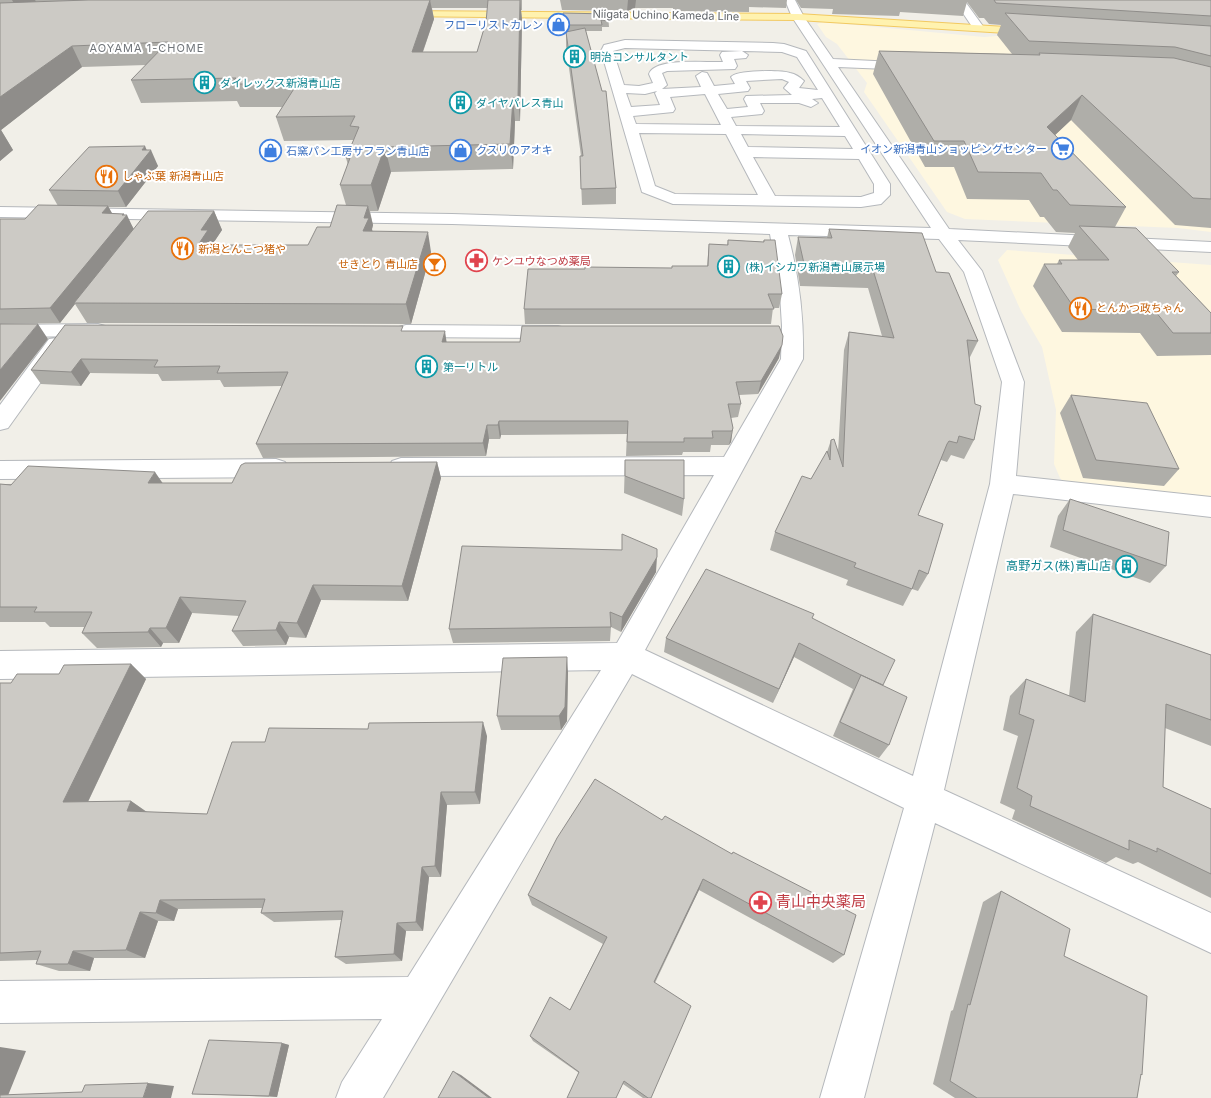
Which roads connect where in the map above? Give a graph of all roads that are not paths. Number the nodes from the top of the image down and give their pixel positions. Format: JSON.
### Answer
{"nodes":[{"id":1,"x":790,"y":0,"type":"edge"},
{"id":2,"x":959,"y":0,"type":"edge"},
{"id":3,"x":388,"y":14,"type":"edge"},
{"id":4,"x":798,"y":17,"type":"junction"},
{"id":5,"x":980,"y":29,"type":"junction"},
{"id":6,"x":1052,"y":33,"type":"edge"},
{"id":7,"x":813,"y":40,"type":"junction"},
{"id":8,"x":686,"y":46,"type":"junction"},
{"id":9,"x":750,"y":47,"type":"junction"},
{"id":10,"x":651,"y":52,"type":"dead end"},
{"id":11,"x":608,"y":55,"type":"junction"},
{"id":12,"x":783,"y":57,"type":"junction"},
{"id":13,"x":626,"y":60,"type":"dead end"},
{"id":14,"x":829,"y":63,"type":"junction"},
{"id":15,"x":696,"y":64,"type":"junction"},
{"id":16,"x":924,"y":67,"type":"edge"},
{"id":17,"x":812,"y":71,"type":"junction"},
{"id":18,"x":766,"y":76,"type":"junction"},
{"id":19,"x":618,"y":88,"type":"junction"},
{"id":20,"x":826,"y":94,"type":"junction"},
{"id":21,"x":781,"y":97,"type":"junction"},
{"id":22,"x":716,"y":102,"type":"junction"},
{"id":23,"x":625,"y":112,"type":"junction"},
{"id":24,"x":846,"y":127,"type":"junction"},
{"id":25,"x":630,"y":128,"type":"junction"},
{"id":26,"x":667,"y":129,"type":"junction"},
{"id":27,"x":732,"y":130,"type":"junction"},
{"id":28,"x":805,"y":132,"type":"junction"},
{"id":29,"x":743,"y":152,"type":"junction"},
{"id":30,"x":867,"y":160,"type":"junction"},
{"id":31,"x":752,"y":167,"type":"junction"},
{"id":32,"x":770,"y":200,"type":"junction"},
{"id":33,"x":0,"y":212,"type":"edge"},
{"id":34,"x":158,"y":215,"type":"junction"},
{"id":35,"x":146,"y":230,"type":"edge"},
{"id":36,"x":778,"y":230,"type":"junction"},
{"id":37,"x":944,"y":234,"type":"junction"},
{"id":38,"x":1211,"y":247,"type":"edge"},
{"id":39,"x":74,"y":322,"type":"junction"},
{"id":40,"x":117,"y":330,"type":"edge"},
{"id":41,"x":0,"y":331,"type":"edge"},
{"id":42,"x":386,"y":331,"type":"edge"},
{"id":43,"x":575,"y":332,"type":"edge"},
{"id":44,"x":0,"y":422,"type":"edge"},
{"id":45,"x":732,"y":466,"type":"junction"},
{"id":46,"x":297,"y":468,"type":"edge"},
{"id":47,"x":376,"y":468,"type":"edge"},
{"id":48,"x":0,"y":470,"type":"edge"},
{"id":49,"x":1003,"y":484,"type":"junction"},
{"id":50,"x":1211,"y":507,"type":"edge"},
{"id":51,"x":626,"y":656,"type":"junction"},
{"id":52,"x":0,"y":665,"type":"edge"},
{"id":53,"x":924,"y":799,"type":"junction"},
{"id":54,"x":1211,"y":933,"type":"edge"},
{"id":55,"x":419,"y":998,"type":"junction"},
{"id":56,"x":0,"y":1002,"type":"edge"},
{"id":57,"x":358,"y":1098,"type":"edge"},
{"id":58,"x":842,"y":1098,"type":"edge"}],
"edges":[{"from":1,"to":4,"type":"street"},
{"from":2,"to":5,"type":"street"},
{"from":3,"to":4,"type":"main road","name":"Niigata Uchino Kameda Line"},
{"from":4,"to":5,"type":"main road","name":"Niigata Uchino Kameda Line"},
{"from":4,"to":7,"type":"street"},
{"from":5,"to":6,"type":"main road","name":"Niigata Uchino Kameda Line"},
{"from":7,"to":9,"type":"street"},
{"from":7,"to":14,"type":"street"},
{"from":8,"to":9,"type":"street"},
{"from":8,"to":11,"type":"street"},
{"from":8,"to":15,"type":"street"},
{"from":9,"to":11,"type":"street"},
{"from":9,"to":12,"type":"street"},
{"from":9,"to":15,"type":"street"},
{"from":9,"to":18,"type":"street"},
{"from":10,"to":15,"type":"street"},
{"from":11,"to":13,"type":"street"},
{"from":11,"to":19,"type":"street"},
{"from":12,"to":17,"type":"street"},
{"from":12,"to":17,"type":"street"},
{"from":14,"to":16,"type":"street"},
{"from":14,"to":37,"type":"street"},
{"from":15,"to":19,"type":"street"},
{"from":15,"to":22,"type":"street"},
{"from":17,"to":20,"type":"street"},
{"from":18,"to":20,"type":"street"},
{"from":18,"to":21,"type":"street"},
{"from":18,"to":22,"type":"street"},
{"from":19,"to":23,"type":"street"},
{"from":20,"to":24,"type":"street"},
{"from":21,"to":22,"type":"street"},
{"from":21,"to":24,"type":"street"},
{"from":21,"to":28,"type":"street"},
{"from":22,"to":23,"type":"street"},
{"from":22,"to":26,"type":"street"},
{"from":22,"to":27,"type":"street"},
{"from":23,"to":25,"type":"street"},
{"from":24,"to":28,"type":"street"},
{"from":24,"to":30,"type":"street"},
{"from":25,"to":26,"type":"street"},
{"from":25,"to":32,"type":"street"},
{"from":26,"to":27,"type":"street"},
{"from":27,"to":28,"type":"street"},
{"from":27,"to":29,"type":"street"},
{"from":29,"to":30,"type":"street"},
{"from":29,"to":31,"type":"street"},
{"from":30,"to":31,"type":"street"},
{"from":30,"to":32,"type":"street"},
{"from":31,"to":32,"type":"street"},
{"from":33,"to":34,"type":"street"},
{"from":34,"to":35,"type":"street"},
{"from":34,"to":36,"type":"street"},
{"from":36,"to":37,"type":"street"},
{"from":36,"to":45,"type":"street"},
{"from":37,"to":38,"type":"street"},
{"from":37,"to":49,"type":"street"},
{"from":39,"to":40,"type":"street"},
{"from":39,"to":41,"type":"street"},
{"from":39,"to":44,"type":"street"},
{"from":42,"to":43,"type":"street"},
{"from":45,"to":47,"type":"street"},
{"from":45,"to":51,"type":"street"},
{"from":46,"to":48,"type":"street"},
{"from":49,"to":50,"type":"street"},
{"from":49,"to":53,"type":"street"},
{"from":51,"to":52,"type":"street"},
{"from":51,"to":53,"type":"street"},
{"from":51,"to":55,"type":"street"},
{"from":53,"to":54,"type":"street"},
{"from":53,"to":58,"type":"street"},
{"from":55,"to":56,"type":"street"},
{"from":55,"to":57,"type":"street"}]}
